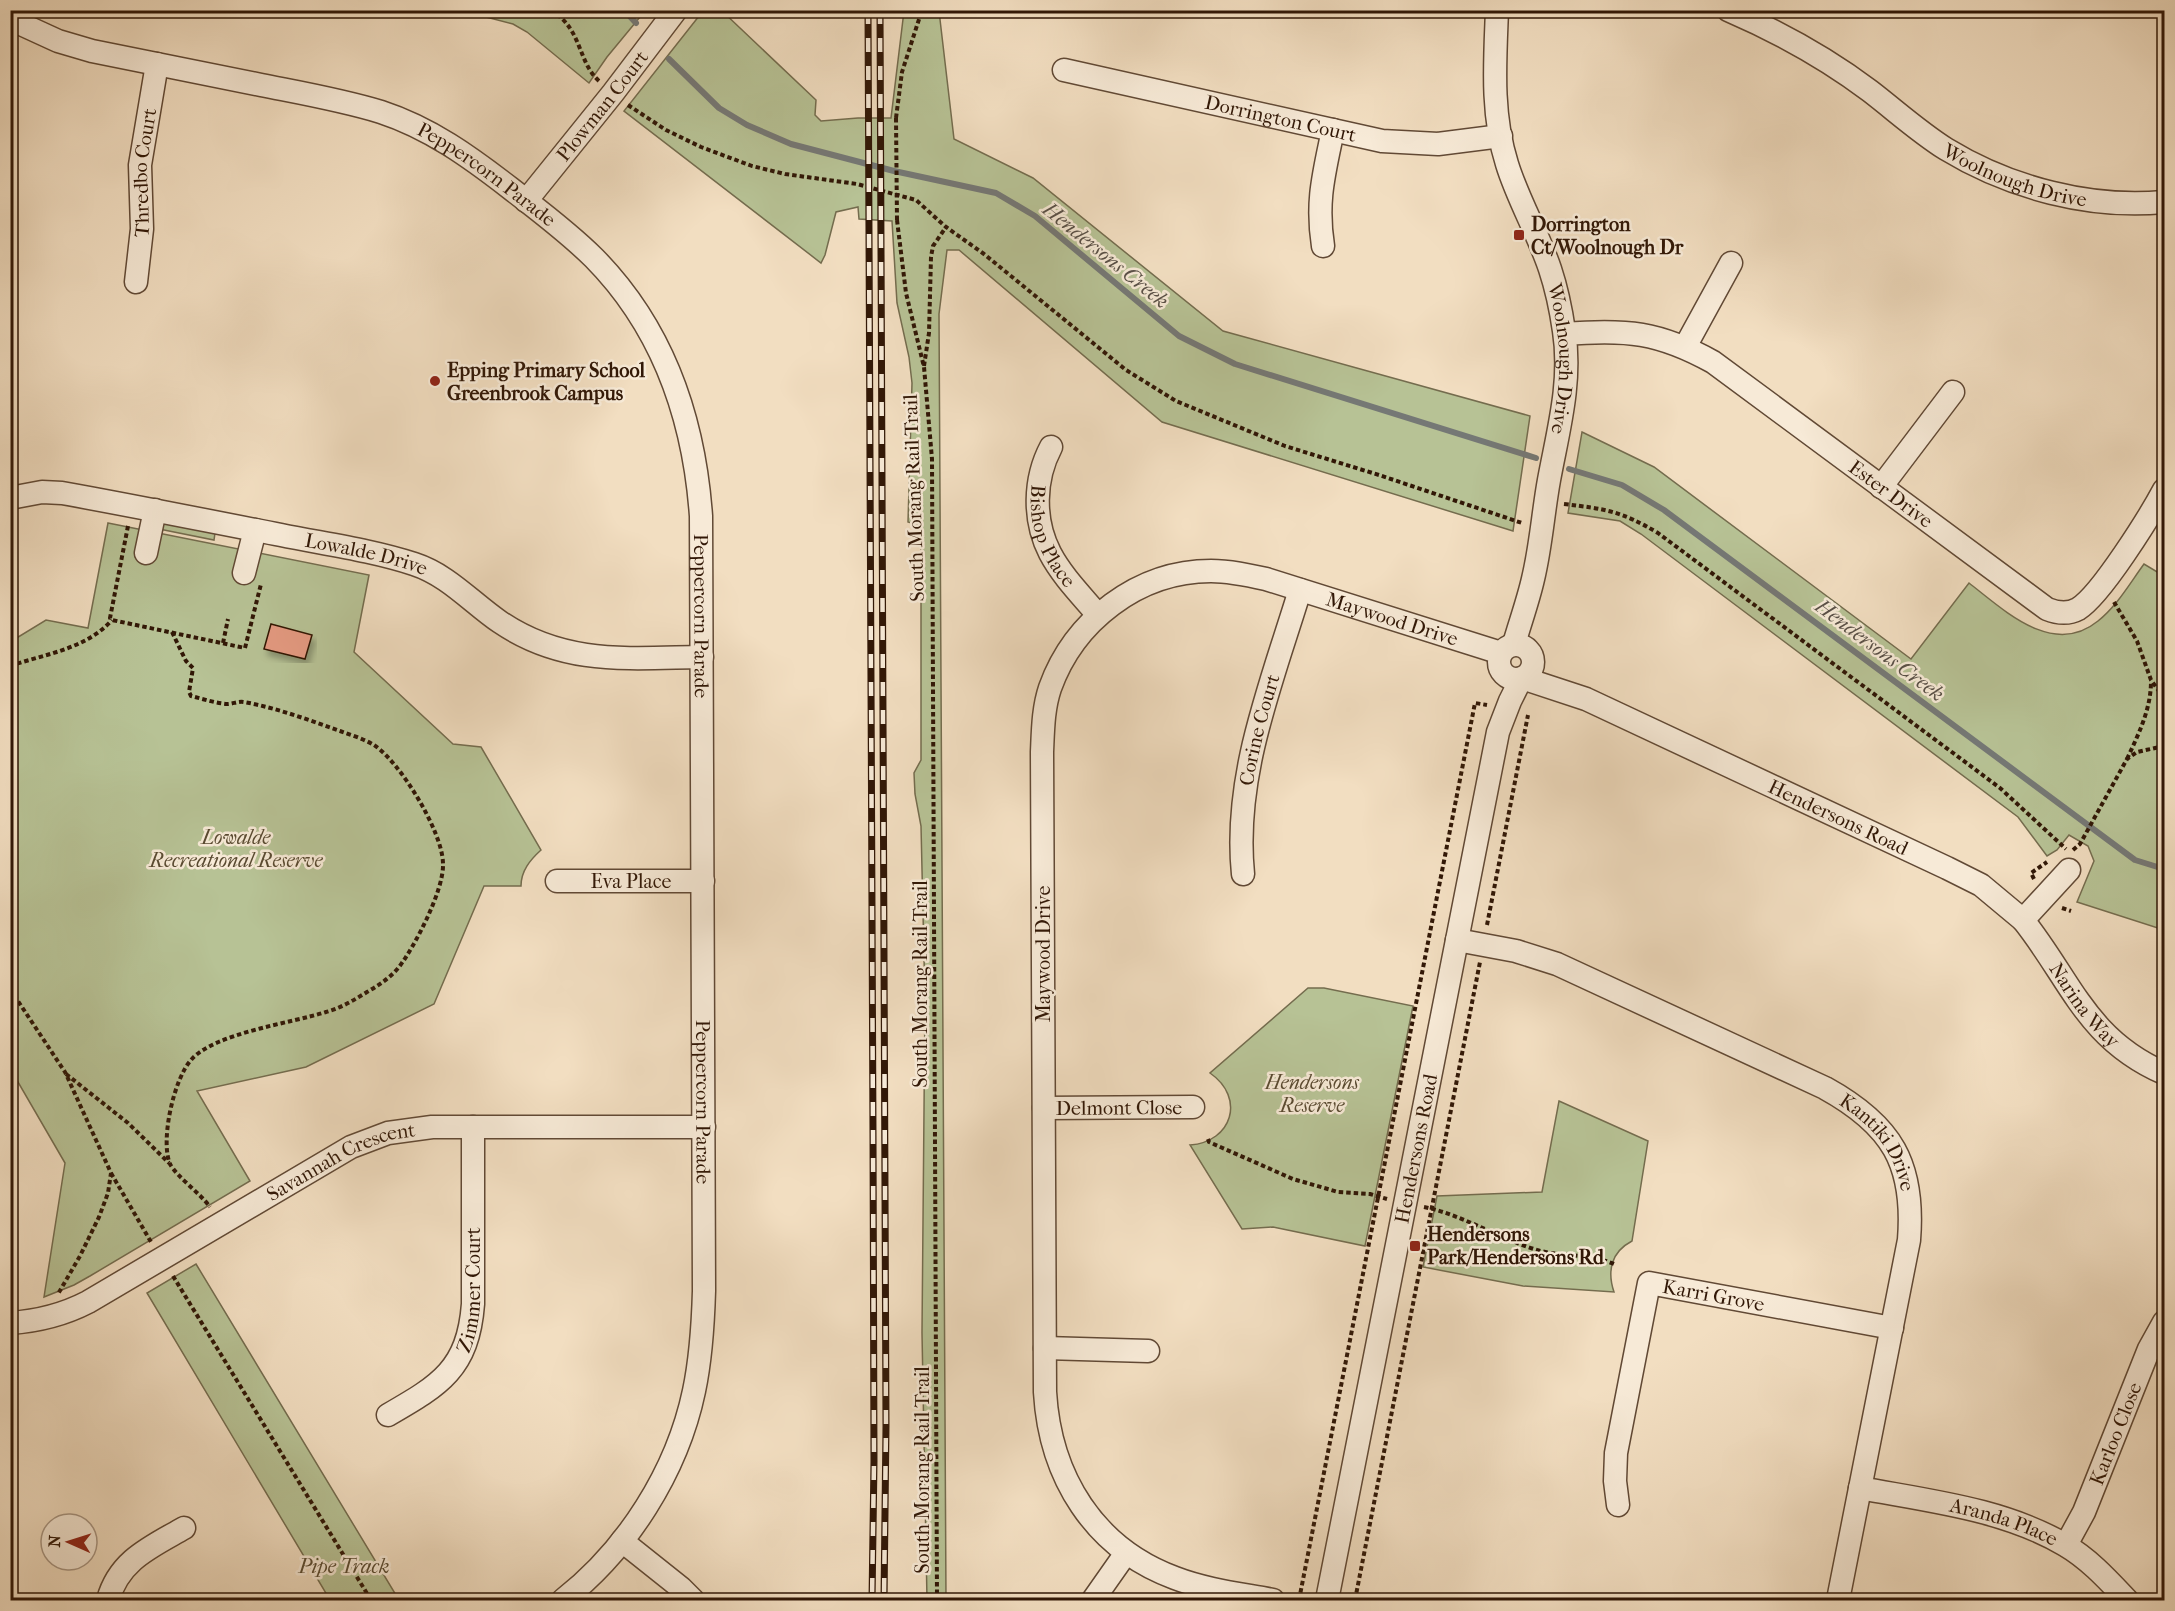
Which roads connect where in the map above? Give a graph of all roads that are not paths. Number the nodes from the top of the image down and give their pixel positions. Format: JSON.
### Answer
{"nodes":[{"id":1,"x":676,"y":10,"type":"edge"},
{"id":2,"x":1497,"y":10,"type":"edge"},
{"id":3,"x":1505,"y":10,"type":"edge"},
{"id":4,"x":1728,"y":10,"type":"edge"},
{"id":5,"x":10,"y":20,"type":"edge"},
{"id":6,"x":1496,"y":39,"type":"junction"},
{"id":7,"x":157,"y":64,"type":"junction"},
{"id":8,"x":1064,"y":70,"type":"dead end"},
{"id":9,"x":1333,"y":130,"type":"junction"},
{"id":10,"x":1501,"y":136,"type":"junction"},
{"id":11,"x":526,"y":201,"type":"junction"},
{"id":12,"x":2164,"y":202,"type":"edge"},
{"id":13,"x":1323,"y":246,"type":"dead end"},
{"id":14,"x":1731,"y":263,"type":"dead end"},
{"id":15,"x":136,"y":282,"type":"dead end"},
{"id":16,"x":1565,"y":334,"type":"junction"},
{"id":17,"x":1685,"y":347,"type":"junction"},
{"id":18,"x":1953,"y":392,"type":"dead end"},
{"id":19,"x":1051,"y":447,"type":"dead end"},
{"id":20,"x":1881,"y":487,"type":"junction"},
{"id":21,"x":2164,"y":490,"type":"edge"},
{"id":22,"x":10,"y":498,"type":"edge"},
{"id":23,"x":155,"y":510,"type":"junction"},
{"id":24,"x":255,"y":530,"type":"junction"},
{"id":25,"x":146,"y":553,"type":"dead end"},
{"id":26,"x":254,"y":574,"type":"road end"},
{"id":27,"x":1300,"y":590,"type":"junction"},
{"id":28,"x":1098,"y":615,"type":"junction"},
{"id":29,"x":702,"y":657,"type":"junction"},
{"id":30,"x":1518,"y":662,"type":"junction"},
{"id":31,"x":2069,"y":870,"type":"dead end"},
{"id":32,"x":1243,"y":874,"type":"dead end"},
{"id":33,"x":557,"y":881,"type":"dead end"},
{"id":34,"x":703,"y":881,"type":"junction"},
{"id":35,"x":2023,"y":920,"type":"junction"},
{"id":36,"x":1457,"y":940,"type":"junction"},
{"id":37,"x":2164,"y":1072,"type":"edge"},
{"id":38,"x":1193,"y":1107,"type":"dead end"},
{"id":39,"x":1044,"y":1108,"type":"junction"},
{"id":40,"x":473,"y":1127,"type":"junction"},
{"id":41,"x":704,"y":1127,"type":"junction"},
{"id":42,"x":2164,"y":1322,"type":"edge"},
{"id":43,"x":10,"y":1323,"type":"edge"},
{"id":44,"x":1892,"y":1328,"type":"junction"},
{"id":45,"x":1045,"y":1348,"type":"junction"},
{"id":46,"x":1148,"y":1351,"type":"dead end"},
{"id":47,"x":388,"y":1415,"type":"dead end"},
{"id":48,"x":1860,"y":1488,"type":"junction"},
{"id":49,"x":1618,"y":1505,"type":"dead end"},
{"id":50,"x":184,"y":1528,"type":"dead end"},
{"id":51,"x":622,"y":1541,"type":"junction"},
{"id":52,"x":2066,"y":1545,"type":"junction"},
{"id":53,"x":1126,"y":1553,"type":"junction"},
{"id":54,"x":108,"y":1600,"type":"edge"},
{"id":55,"x":563,"y":1600,"type":"edge"},
{"id":56,"x":693,"y":1600,"type":"edge"},
{"id":57,"x":1093,"y":1600,"type":"edge"},
{"id":58,"x":1273,"y":1600,"type":"edge"},
{"id":59,"x":1327,"y":1600,"type":"edge"},
{"id":60,"x":1838,"y":1600,"type":"edge"},
{"id":61,"x":2127,"y":1600,"type":"edge"}],
"edges":[{"from":1,"to":11,"type":"street","name":"Plowman Court"},
{"from":2,"to":6,"type":"street","name":"Woolnough Drive"},
{"from":3,"to":6,"type":"street","name":"Woolnough Drive"},
{"from":4,"to":12,"type":"street","name":"Woolnough Drive"},
{"from":5,"to":7,"type":"street","name":"Peppercorn Parade"},
{"from":6,"to":10,"type":"street","name":"Woolnough Drive"},
{"from":7,"to":11,"type":"street","name":"Peppercorn Parade"},
{"from":7,"to":15,"type":"street","name":"Thredbo Court"},
{"from":8,"to":9,"type":"street","name":"Dorrington Court"},
{"from":9,"to":10,"type":"street","name":"Dorrington Court"},
{"from":9,"to":13,"type":"street"},
{"from":10,"to":16,"type":"street","name":"Woolnough Drive"},
{"from":11,"to":29,"type":"street","name":"Peppercorn Parade"},
{"from":14,"to":17,"type":"street"},
{"from":16,"to":17,"type":"street","name":"Ester Drive"},
{"from":16,"to":30,"type":"street","name":"Woolnough Drive"},
{"from":17,"to":20,"type":"street","name":"Ester Drive"},
{"from":18,"to":20,"type":"street"},
{"from":19,"to":28,"type":"street","name":"Bishop Place"},
{"from":20,"to":21,"type":"street","name":"Ester Drive"},
{"from":22,"to":23,"type":"street","name":"Lowalde Drive"},
{"from":23,"to":24,"type":"street","name":"Lowalde Drive"},
{"from":23,"to":25,"type":"street"},
{"from":24,"to":26,"type":"street"},
{"from":24,"to":29,"type":"street","name":"Lowalde Drive"},
{"from":27,"to":28,"type":"street","name":"Maywood Drive"},
{"from":27,"to":30,"type":"street","name":"Maywood Drive"},
{"from":27,"to":32,"type":"street","name":"Corine Court"},
{"from":28,"to":39,"type":"street","name":"Maywood Drive"},
{"from":29,"to":34,"type":"street","name":"Peppercorn Parade"},
{"from":30,"to":35,"type":"street","name":"Hendersons Road"},
{"from":30,"to":36,"type":"street","name":"Hendersons Road"},
{"from":31,"to":35,"type":"street"},
{"from":33,"to":34,"type":"street","name":"Eva Place"},
{"from":34,"to":41,"type":"street","name":"Peppercorn Parade"},
{"from":35,"to":37,"type":"street","name":"Narina Way"},
{"from":36,"to":44,"type":"street","name":"Kantiki Drive"},
{"from":36,"to":59,"type":"street","name":"Hendersons Road"},
{"from":38,"to":39,"type":"street","name":"Delmont Close"},
{"from":39,"to":45,"type":"street","name":"Maywood Drive"},
{"from":40,"to":41,"type":"street","name":"Savannah Crescent"},
{"from":40,"to":43,"type":"street","name":"Savannah Crescent"},
{"from":40,"to":47,"type":"street","name":"Zimmer Court"},
{"from":41,"to":51,"type":"street","name":"Peppercorn Parade"},
{"from":42,"to":52,"type":"street","name":"Karloo Close"},
{"from":44,"to":48,"type":"street","name":"Kantiki Drive"},
{"from":44,"to":49,"type":"street","name":"Karri Grove"},
{"from":45,"to":46,"type":"street"},
{"from":45,"to":53,"type":"street","name":"Maywood Drive"},
{"from":48,"to":52,"type":"street","name":"Aranda Place"},
{"from":48,"to":60,"type":"street","name":"Kantiki Drive"},
{"from":50,"to":54,"type":"street"},
{"from":51,"to":55,"type":"street","name":"Peppercorn Parade"},
{"from":51,"to":56,"type":"street"},
{"from":52,"to":61,"type":"street","name":"Aranda Place"},
{"from":53,"to":57,"type":"street"},
{"from":53,"to":58,"type":"street","name":"Maywood Drive"}]}
